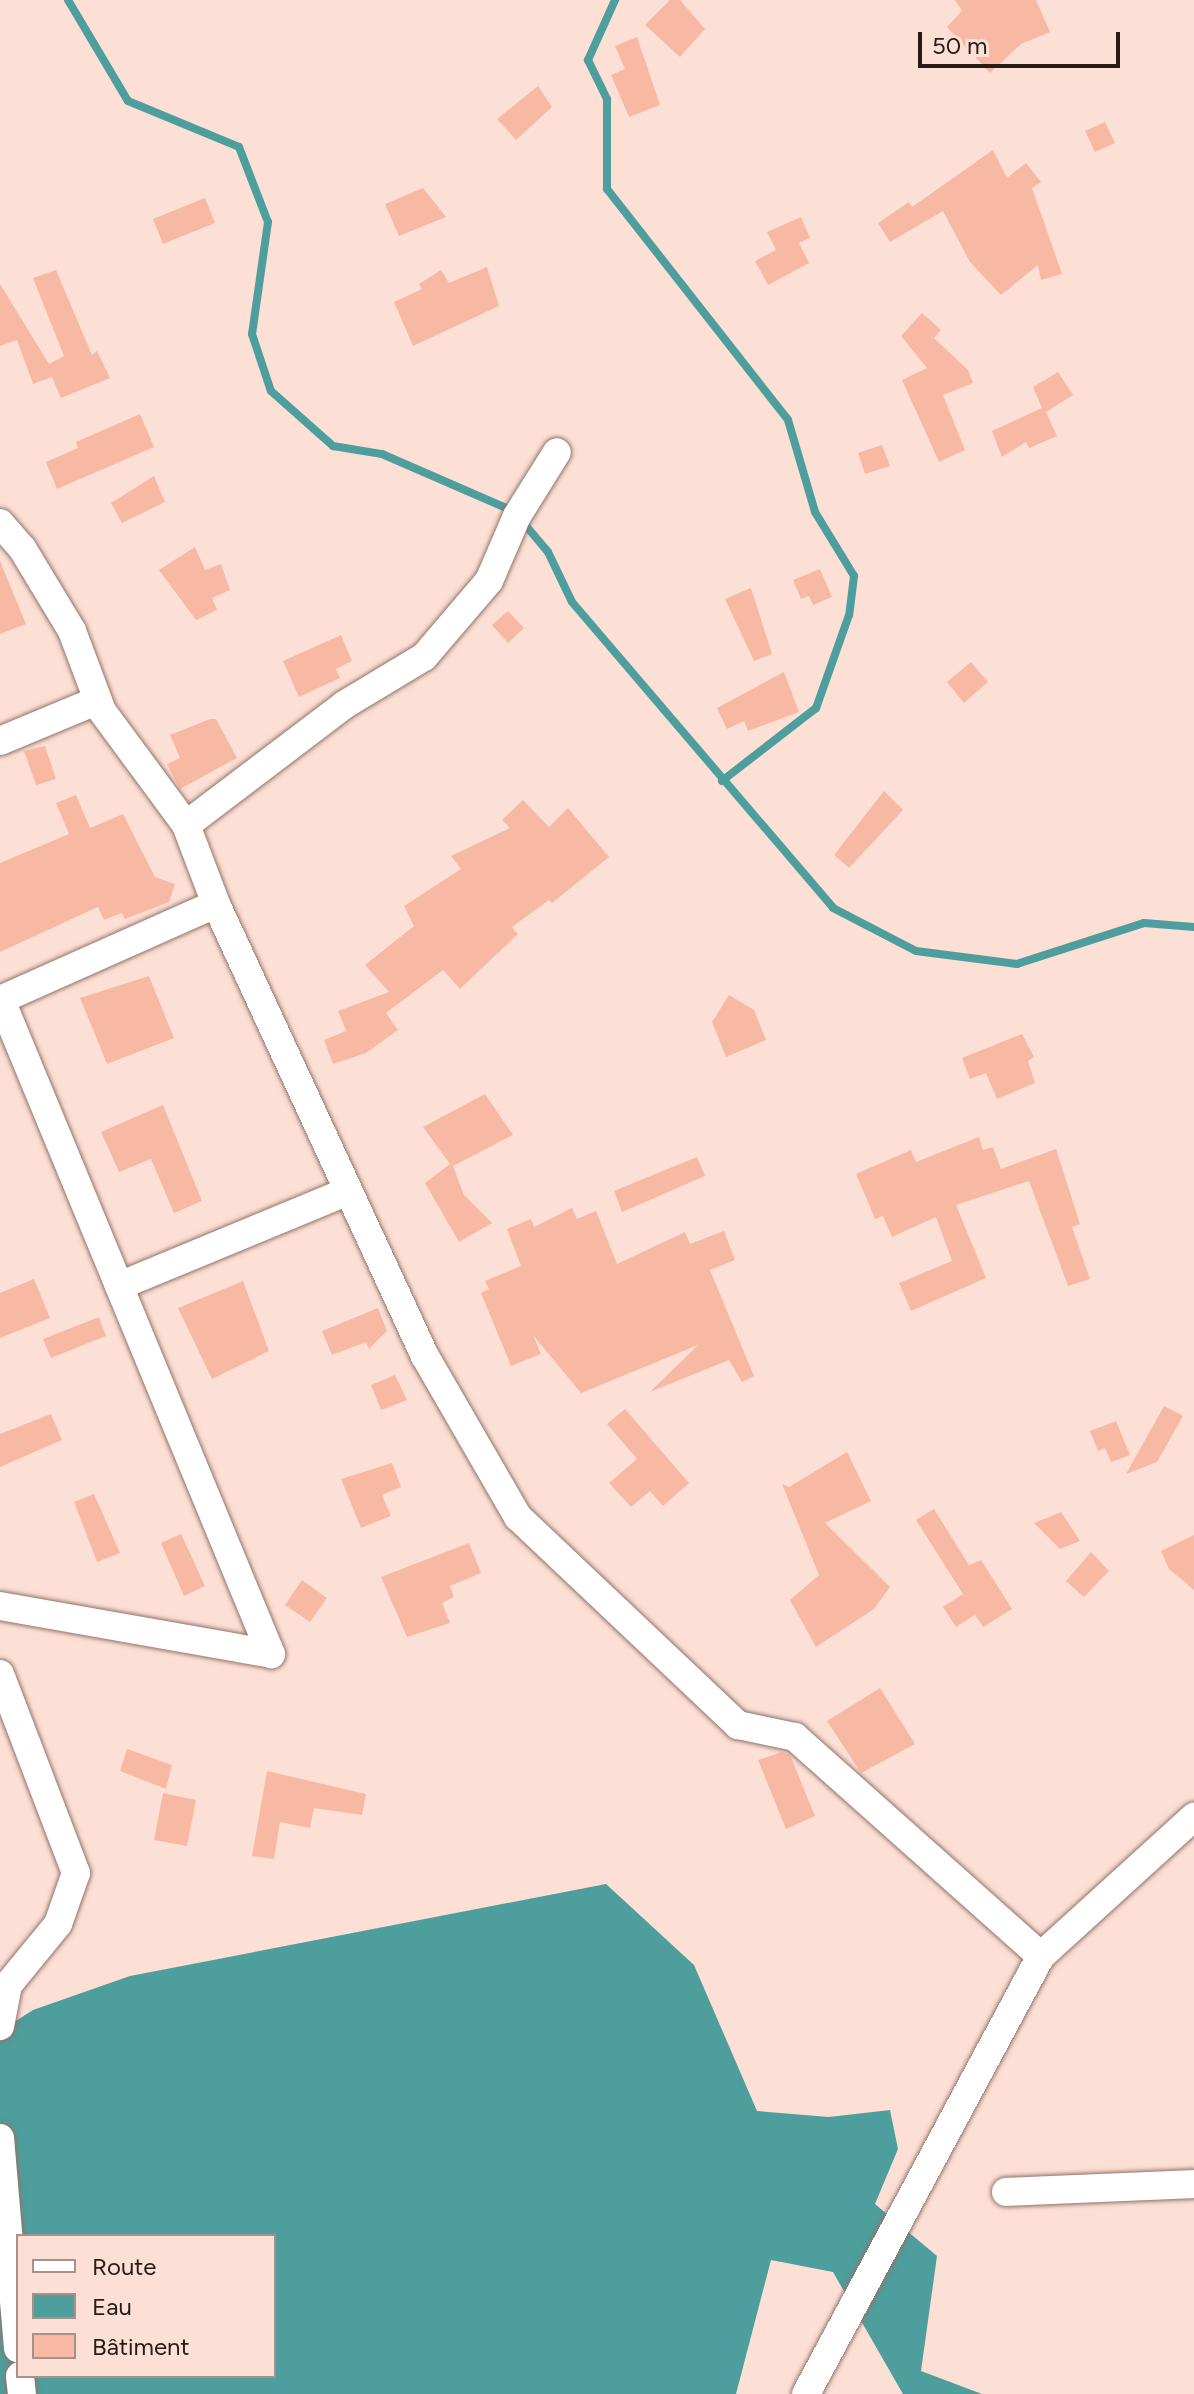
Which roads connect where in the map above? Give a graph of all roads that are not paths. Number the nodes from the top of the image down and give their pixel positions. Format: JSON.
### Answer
{"nodes":[{"id":1,"x":557,"y":452,"type":"dead end"},
{"id":2,"x":0,"y":523,"type":"edge"},
{"id":3,"x":96,"y":701,"type":"junction"},
{"id":4,"x":0,"y":741,"type":"edge"},
{"id":5,"x":186,"y":825,"type":"junction"},
{"id":6,"x":216,"y":904,"type":"junction"},
{"id":7,"x":0,"y":1000,"type":"edge"},
{"id":8,"x":348,"y":1191,"type":"junction"},
{"id":9,"x":119,"y":1286,"type":"junction"},
{"id":10,"x":0,"y":1606,"type":"edge"},
{"id":11,"x":0,"y":1674,"type":"edge"},
{"id":12,"x":1194,"y":1817,"type":"edge"},
{"id":13,"x":1041,"y":1956,"type":"junction"},
{"id":14,"x":0,"y":2026,"type":"edge"},
{"id":15,"x":0,"y":2138,"type":"edge"},
{"id":16,"x":1194,"y":2184,"type":"edge"},
{"id":17,"x":1006,"y":2192,"type":"dead end"},
{"id":18,"x":16,"y":2325,"type":"edge"},
{"id":19,"x":806,"y":2394,"type":"edge"}],
"edges":[{"from":1,"to":5,"type":"street"},
{"from":2,"to":3,"type":"street"},
{"from":3,"to":4,"type":"street"},
{"from":3,"to":5,"type":"street"},
{"from":5,"to":6,"type":"street"},
{"from":6,"to":7,"type":"street"},
{"from":6,"to":8,"type":"street"},
{"from":7,"to":9,"type":"street"},
{"from":8,"to":9,"type":"street"},
{"from":8,"to":13,"type":"street"},
{"from":9,"to":10,"type":"street"},
{"from":11,"to":14,"type":"street"},
{"from":12,"to":13,"type":"street"},
{"from":13,"to":19,"type":"street"},
{"from":15,"to":18,"type":"street"},
{"from":16,"to":17,"type":"street"}]}
